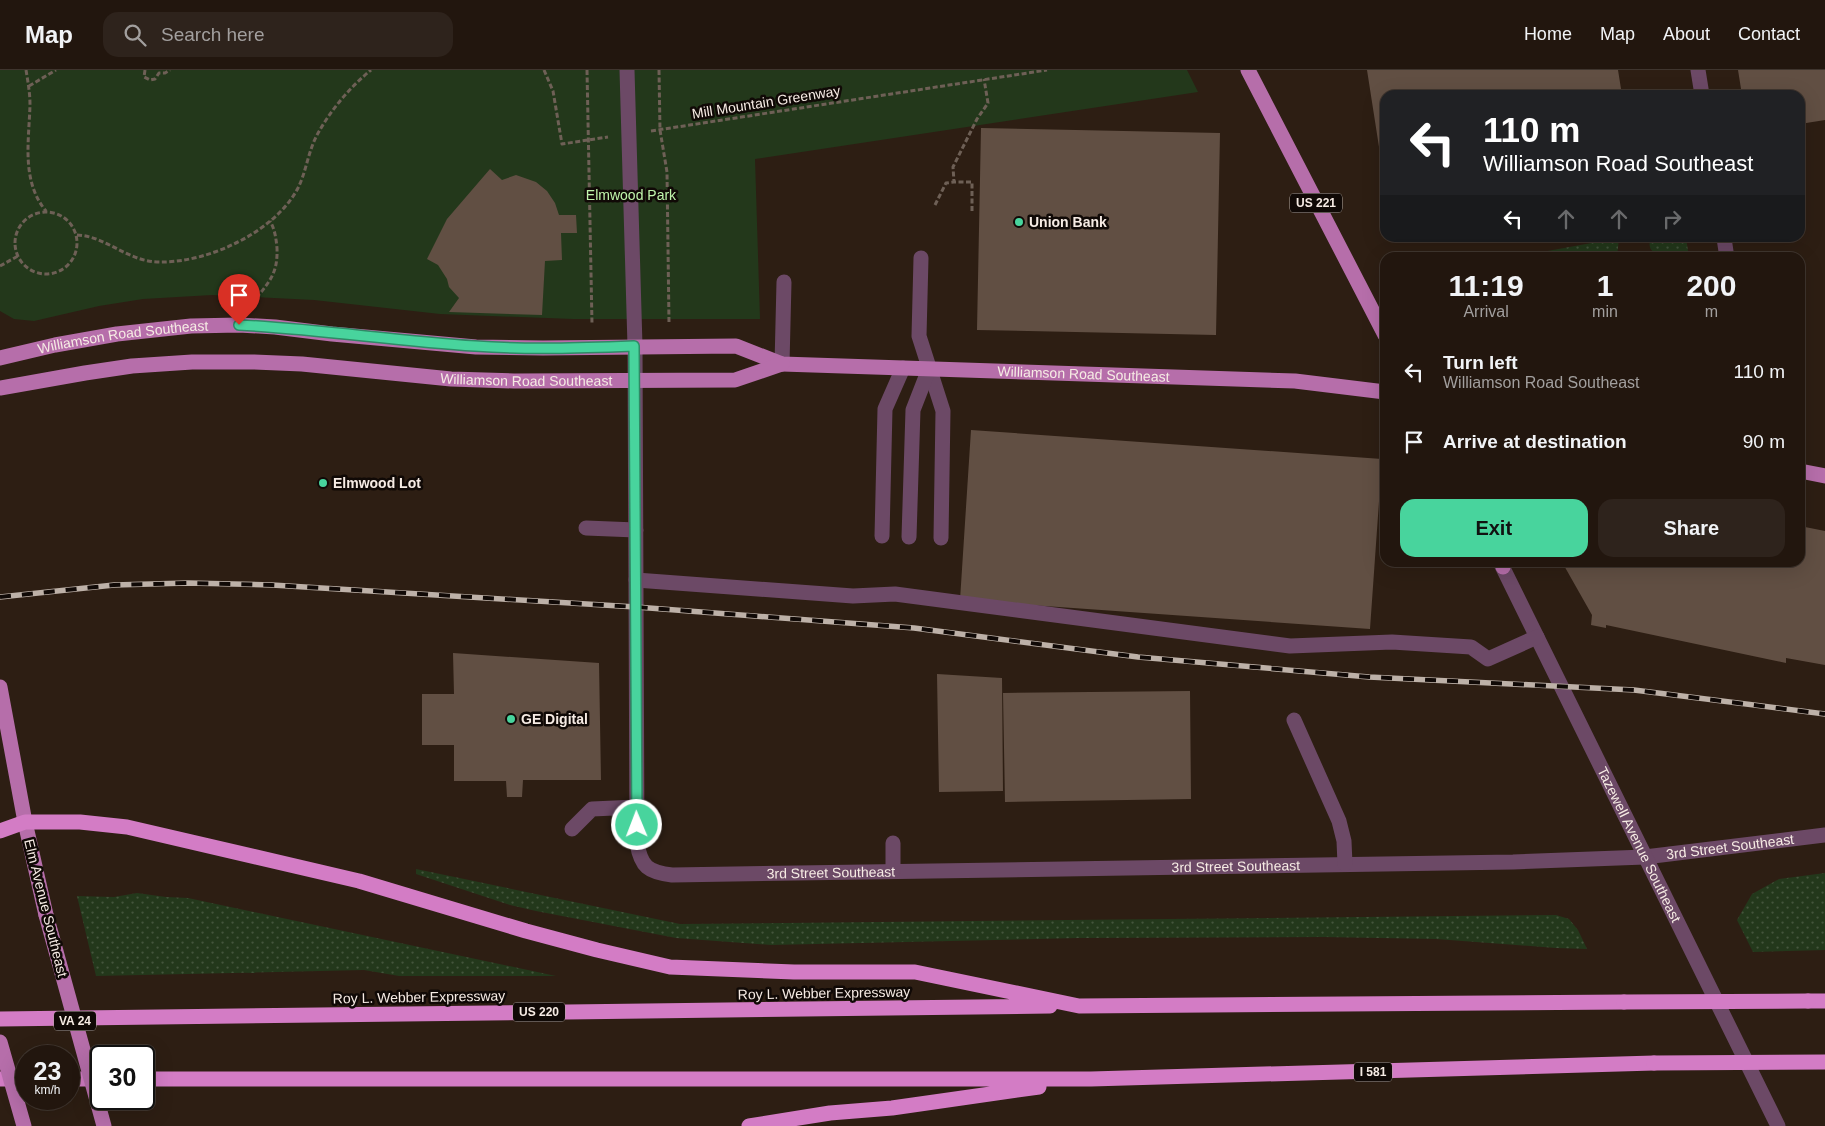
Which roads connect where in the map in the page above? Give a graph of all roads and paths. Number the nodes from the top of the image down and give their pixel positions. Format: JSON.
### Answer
{"nodes":[{"id":1,"x":26,"y":70,"type":"edge"},
{"id":2,"x":56,"y":70,"type":"edge"},
{"id":3,"x":145,"y":70,"type":"edge"},
{"id":4,"x":170,"y":70,"type":"edge"},
{"id":5,"x":371,"y":70,"type":"edge"},
{"id":6,"x":544,"y":70,"type":"edge"},
{"id":7,"x":587,"y":70,"type":"edge"},
{"id":8,"x":627,"y":70,"type":"edge"},
{"id":9,"x":659,"y":70,"type":"edge"},
{"id":10,"x":1047,"y":70,"type":"edge"},
{"id":11,"x":1248,"y":70,"type":"edge"},
{"id":12,"x":1698,"y":70,"type":"edge"},
{"id":13,"x":984,"y":79,"type":"junction"},
{"id":14,"x":29,"y":86,"type":"junction"},
{"id":15,"x":1701,"y":90,"type":"edge"},
{"id":16,"x":660,"y":130,"type":"junction"},
{"id":17,"x":629,"y":134,"type":"junction"},
{"id":18,"x":588,"y":140,"type":"junction"},
{"id":19,"x":954,"y":182,"type":"junction"},
{"id":20,"x":936,"y":205,"type":"dead end"},
{"id":21,"x":46,"y":211,"type":"junction"},
{"id":22,"x":972,"y":211,"type":"dead end"},
{"id":23,"x":270,"y":221,"type":"junction"},
{"id":24,"x":77,"y":235,"type":"junction"},
{"id":25,"x":18,"y":256,"type":"junction"},
{"id":26,"x":921,"y":258,"type":"dead end"},
{"id":27,"x":0,"y":266,"type":"edge"},
{"id":28,"x":784,"y":282,"type":"dead end"},
{"id":29,"x":251,"y":304,"type":"dead end"},
{"id":30,"x":592,"y":324,"type":"dead end"},
{"id":31,"x":669,"y":324,"type":"dead end"},
{"id":32,"x":1380,"y":325,"type":"edge"},
{"id":33,"x":634,"y":346,"type":"junction"},
{"id":34,"x":0,"y":358,"type":"edge"},
{"id":35,"x":782,"y":364,"type":"junction"},
{"id":36,"x":903,"y":368,"type":"junction"},
{"id":37,"x":930,"y":369,"type":"junction"},
{"id":38,"x":635,"y":380,"type":"junction"},
{"id":39,"x":0,"y":388,"type":"edge"},
{"id":40,"x":1380,"y":391,"type":"edge"},
{"id":41,"x":1805,"y":472,"type":"edge"},
{"id":42,"x":1825,"y":476,"type":"edge"},
{"id":43,"x":586,"y":528,"type":"dead end"},
{"id":44,"x":636,"y":530,"type":"junction"},
{"id":45,"x":882,"y":536,"type":"dead end"},
{"id":46,"x":909,"y":537,"type":"dead end"},
{"id":47,"x":941,"y":538,"type":"dead end"},
{"id":48,"x":1503,"y":567,"type":"edge"},
{"id":49,"x":636,"y":580,"type":"junction"},
{"id":50,"x":1537,"y":637,"type":"junction"},
{"id":51,"x":0,"y":687,"type":"edge"},
{"id":52,"x":1294,"y":720,"type":"dead end"},
{"id":53,"x":636,"y":807,"type":"junction"},
{"id":54,"x":25,"y":822,"type":"junction"},
{"id":55,"x":572,"y":829,"type":"dead end"},
{"id":56,"x":0,"y":831,"type":"edge"},
{"id":57,"x":1825,"y":835,"type":"edge"},
{"id":58,"x":893,"y":843,"type":"dead end"},
{"id":59,"x":1645,"y":857,"type":"junction"},
{"id":60,"x":1345,"y":864,"type":"junction"},
{"id":61,"x":894,"y":871,"type":"junction"},
{"id":62,"x":1825,"y":1001,"type":"edge"},
{"id":63,"x":1079,"y":1006,"type":"junction"},
{"id":64,"x":0,"y":1019,"type":"edge"},
{"id":65,"x":0,"y":1042,"type":"edge"},
{"id":66,"x":1825,"y":1062,"type":"edge"},
{"id":67,"x":0,"y":1079,"type":"edge"},
{"id":68,"x":15,"y":1079,"type":"edge"},
{"id":69,"x":155,"y":1079,"type":"edge"},
{"id":70,"x":1091,"y":1079,"type":"junction"},
{"id":71,"x":24,"y":1126,"type":"edge"},
{"id":72,"x":104,"y":1126,"type":"edge"},
{"id":73,"x":749,"y":1126,"type":"edge"},
{"id":74,"x":1778,"y":1126,"type":"edge"}],
"edges":[{"from":1,"to":14,"type":"path"},
{"from":2,"to":14,"type":"path"},
{"from":3,"to":4,"type":"path"},
{"from":5,"to":23,"type":"path"},
{"from":6,"to":18,"type":"path","name":"Mill Mountain Greenway"},
{"from":7,"to":18,"type":"path"},
{"from":8,"to":17,"type":"street"},
{"from":9,"to":16,"type":"path"},
{"from":10,"to":13,"type":"path","name":"Mill Mountain Greenway"},
{"from":11,"to":32,"type":"main road","number":"US 221"},
{"from":12,"to":15,"type":"street"},
{"from":13,"to":16,"type":"path","name":"Mill Mountain Greenway"},
{"from":13,"to":19,"type":"path"},
{"from":14,"to":21,"type":"path"},
{"from":16,"to":17,"type":"path","name":"Mill Mountain Greenway"},
{"from":16,"to":31,"type":"path"},
{"from":17,"to":18,"type":"path","name":"Mill Mountain Greenway"},
{"from":17,"to":33,"type":"street"},
{"from":18,"to":30,"type":"path"},
{"from":19,"to":20,"type":"path"},
{"from":19,"to":22,"type":"path"},
{"from":21,"to":24,"type":"path"},
{"from":21,"to":25,"type":"path"},
{"from":23,"to":24,"type":"path"},
{"from":23,"to":29,"type":"path"},
{"from":24,"to":25,"type":"path"},
{"from":25,"to":27,"type":"path"},
{"from":26,"to":37,"type":"street"},
{"from":28,"to":35,"type":"street"},
{"from":33,"to":34,"type":"main road","name":"Williamson Road Southeast"},
{"from":33,"to":35,"type":"main road","name":"Williamson Road Southeast"},
{"from":33,"to":38,"type":"street"},
{"from":35,"to":36,"type":"main road","name":"Williamson Road Southeast"},
{"from":35,"to":38,"type":"main road","name":"Williamson Road Southeast"},
{"from":36,"to":37,"type":"main road","name":"Williamson Road Southeast"},
{"from":36,"to":45,"type":"street"},
{"from":37,"to":40,"type":"main road","name":"Williamson Road Southeast"},
{"from":37,"to":46,"type":"street"},
{"from":37,"to":47,"type":"street"},
{"from":38,"to":39,"type":"main road","name":"Williamson Road Southeast"},
{"from":38,"to":44,"type":"street"},
{"from":41,"to":42,"type":"main road"},
{"from":43,"to":44,"type":"street"},
{"from":44,"to":49,"type":"street"},
{"from":48,"to":50,"type":"street","name":"Tazewell Avenue Southeast"},
{"from":49,"to":50,"type":"street"},
{"from":49,"to":53,"type":"street"},
{"from":50,"to":59,"type":"street","name":"Tazewell Avenue Southeast"},
{"from":51,"to":54,"type":"main road","name":"Elm Avenue Southeast","number":"VA 24"},
{"from":52,"to":60,"type":"street"},
{"from":53,"to":55,"type":"street"},
{"from":53,"to":61,"type":"street","name":"3rd Street Southeast"},
{"from":54,"to":56,"type":"highway"},
{"from":54,"to":63,"type":"highway"},
{"from":54,"to":72,"type":"main road","name":"Elm Avenue Southeast","number":"VA 24","bridge":true},
{"from":57,"to":59,"type":"street","name":"3rd Street Southeast"},
{"from":58,"to":61,"type":"street"},
{"from":59,"to":60,"type":"street","name":"3rd Street Southeast"},
{"from":59,"to":74,"type":"street","name":"Tazewell Avenue Southeast"},
{"from":60,"to":61,"type":"street","name":"3rd Street Southeast"},
{"from":62,"to":63,"type":"highway","bridge":true},
{"from":63,"to":64,"type":"highway","name":"Roy L. Webber Expressway","number":"US 220"},
{"from":65,"to":71,"type":"main road","bridge":true},
{"from":66,"to":70,"type":"highway","number":"I 581","bridge":true},
{"from":67,"to":68,"type":"highway"},
{"from":69,"to":70,"type":"highway"},
{"from":70,"to":73,"type":"highway"}]}
